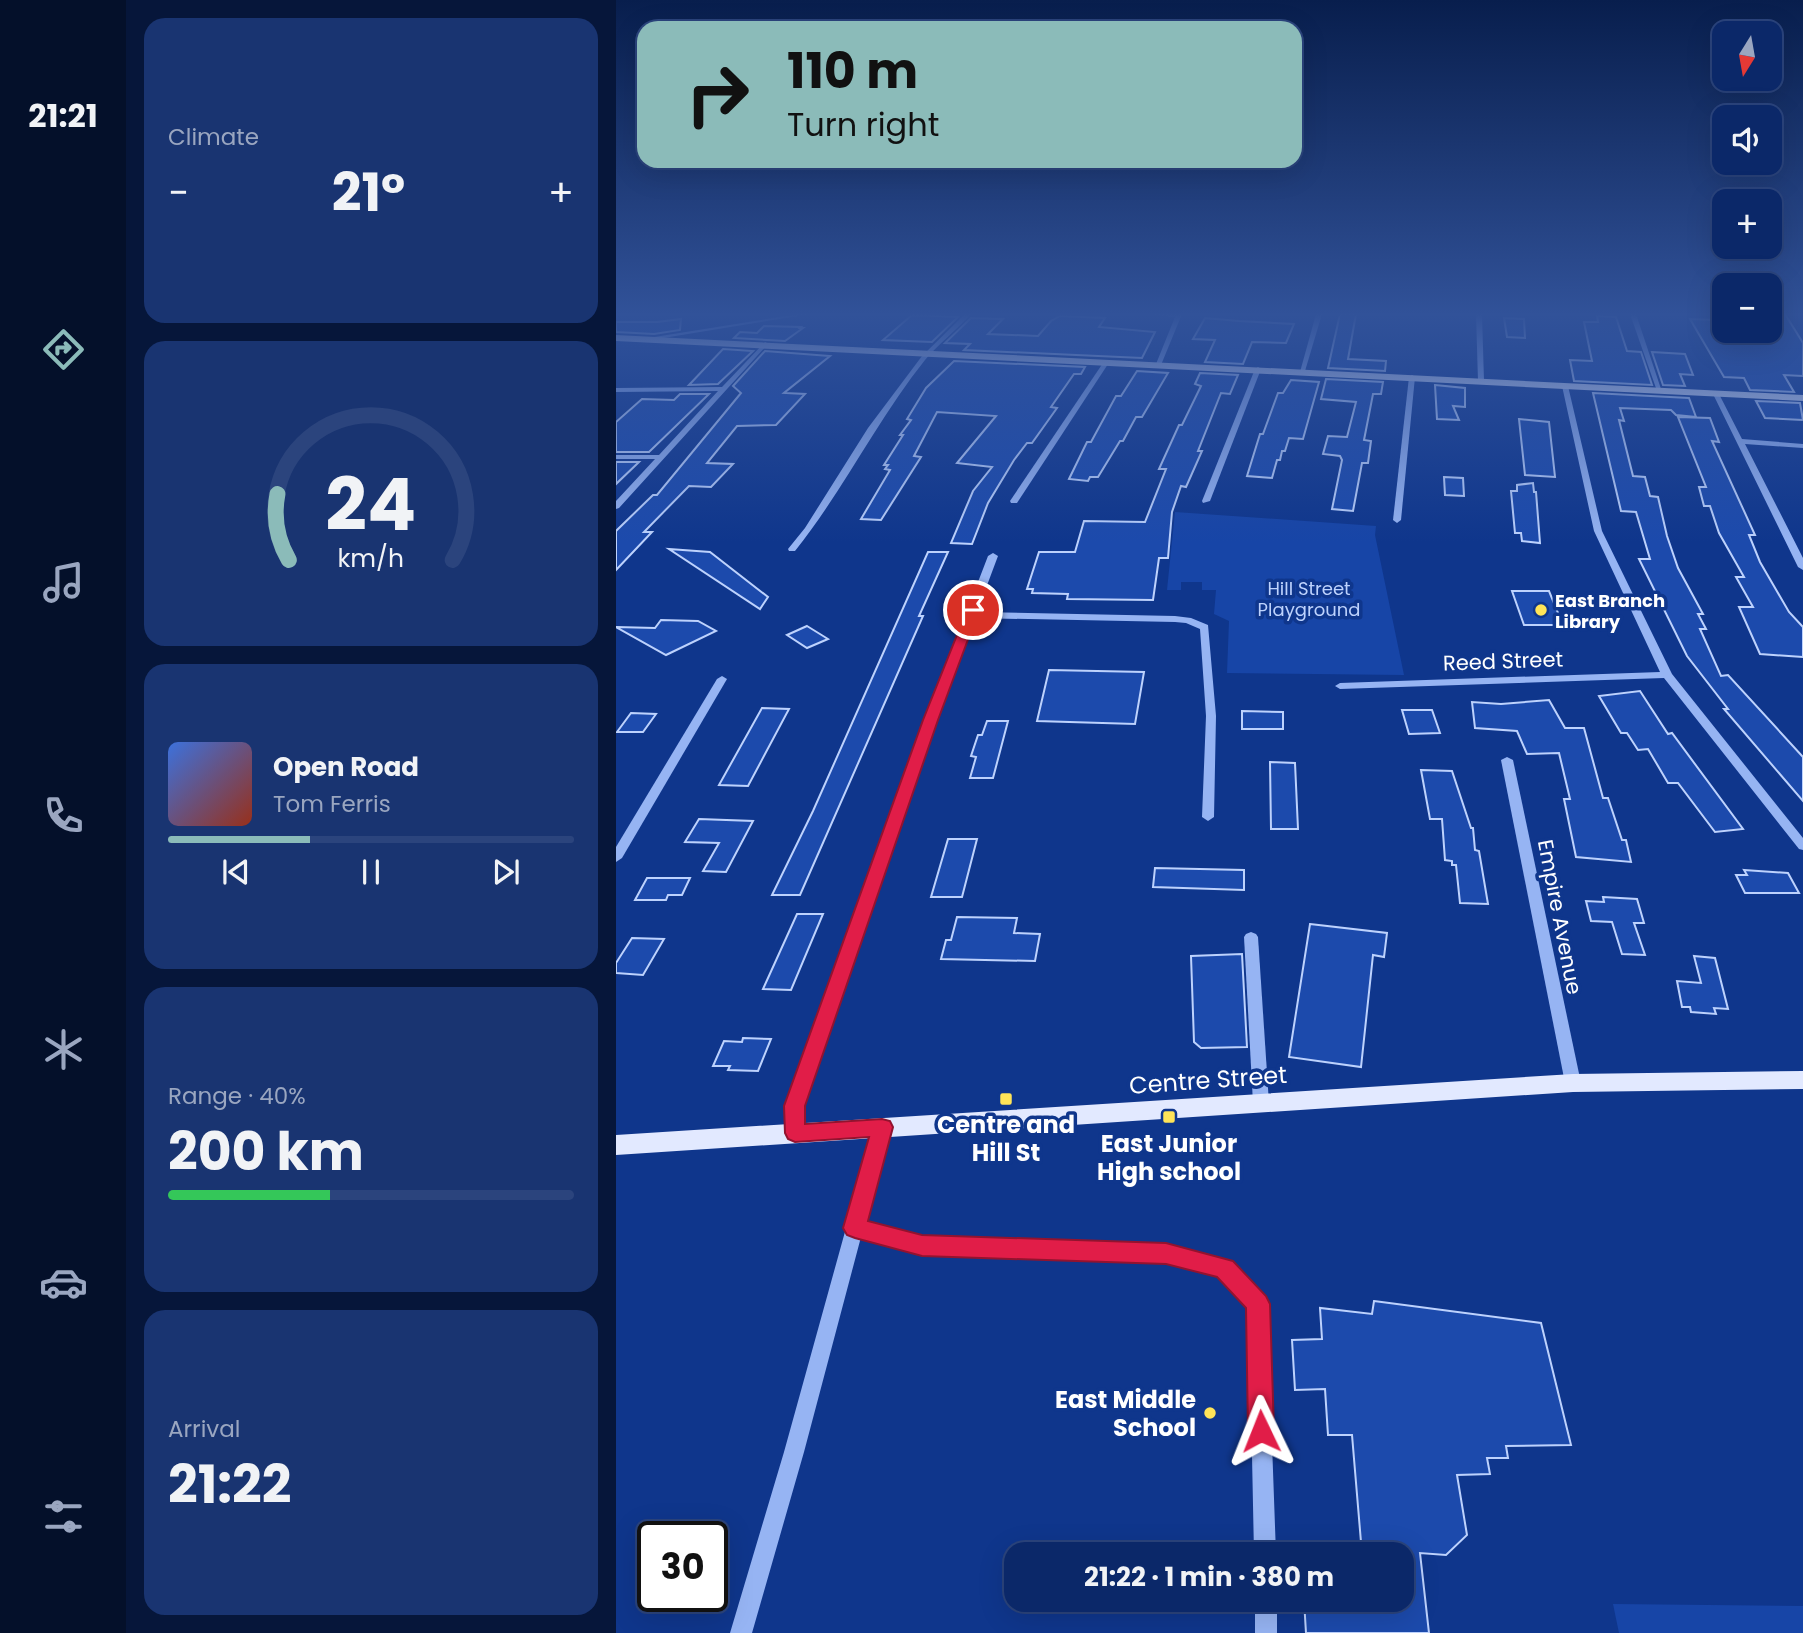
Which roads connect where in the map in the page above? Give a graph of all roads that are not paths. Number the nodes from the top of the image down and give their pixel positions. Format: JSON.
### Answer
{"nodes":[{"id":1,"x":723,"y":390,"type":"edge"},
{"id":2,"x":900,"y":390,"type":"edge"},
{"id":3,"x":1088,"y":390,"type":"edge"},
{"id":4,"x":1250,"y":390,"type":"edge"},
{"id":5,"x":1411,"y":390,"type":"edge"},
{"id":6,"x":1566,"y":390,"type":"edge"},
{"id":7,"x":1645,"y":390,"type":"edge"},
{"id":8,"x":1660,"y":391,"type":"joint"},
{"id":9,"x":1716,"y":394,"type":"junction"},
{"id":10,"x":1803,"y":398,"type":"edge"},
{"id":11,"x":1740,"y":441,"type":"junction"},
{"id":12,"x":1803,"y":446,"type":"edge"},
{"id":13,"x":616,"y":457,"type":"edge"},
{"id":14,"x":661,"y":457,"type":"junction"},
{"id":15,"x":1014,"y":501,"type":"dead end"},
{"id":16,"x":1206,"y":501,"type":"dead end"},
{"id":17,"x":616,"y":506,"type":"edge"},
{"id":18,"x":1396,"y":520,"type":"dead end"},
{"id":19,"x":792,"y":549,"type":"dead end"},
{"id":20,"x":993,"y":556,"type":"dead end"},
{"id":21,"x":1803,"y":567,"type":"edge"},
{"id":22,"x":971,"y":615,"type":"junction"},
{"id":23,"x":1667,"y":675,"type":"junction"},
{"id":24,"x":722,"y":679,"type":"dead end"},
{"id":25,"x":1340,"y":686,"type":"dead end"},
{"id":26,"x":1507,"y":760,"type":"dead end"},
{"id":27,"x":1208,"y":817,"type":"dead end"},
{"id":28,"x":1803,"y":846,"type":"edge"},
{"id":29,"x":616,"y":858,"type":"edge"},
{"id":30,"x":1251,"y":937,"type":"dead end"},
{"id":31,"x":1803,"y":1080,"type":"edge"},
{"id":32,"x":1573,"y":1083,"type":"junction"},
{"id":33,"x":1261,"y":1103,"type":"junction"},
{"id":34,"x":882,"y":1127,"type":"junction"},
{"id":35,"x":795,"y":1133,"type":"junction"},
{"id":36,"x":616,"y":1145,"type":"edge"},
{"id":37,"x":855,"y":1228,"type":"junction"},
{"id":38,"x":1265,"y":1542,"type":"edge"},
{"id":39,"x":1266,"y":1612,"type":"edge"},
{"id":40,"x":741,"y":1633,"type":"edge"},
{"id":41,"x":1266,"y":1633,"type":"edge"}],
"edges":[{"from":1,"to":14,"type":"street"},
{"from":2,"to":19,"type":"street"},
{"from":3,"to":15,"type":"street"},
{"from":4,"to":16,"type":"street"},
{"from":5,"to":18,"type":"street"},
{"from":6,"to":23,"type":"street"},
{"from":7,"to":8,"type":"main road"},
{"from":8,"to":9,"type":"main road"},
{"from":9,"to":10,"type":"main road"},
{"from":9,"to":11,"type":"street"},
{"from":11,"to":12,"type":"street"},
{"from":11,"to":21,"type":"street"},
{"from":13,"to":14,"type":"street"},
{"from":14,"to":17,"type":"street"},
{"from":20,"to":22,"type":"street"},
{"from":22,"to":27,"type":"street"},
{"from":22,"to":35,"type":"street"},
{"from":23,"to":25,"type":"street","name":"Reed Street"},
{"from":23,"to":28,"type":"street"},
{"from":24,"to":29,"type":"street"},
{"from":26,"to":32,"type":"street","name":"Empire Avenue"},
{"from":30,"to":33,"type":"street"},
{"from":31,"to":32,"type":"main road","name":"Centre Street"},
{"from":32,"to":33,"type":"main road","name":"Centre Street"},
{"from":33,"to":34,"type":"main road","name":"Centre Street"},
{"from":34,"to":35,"type":"main road","name":"Centre Street"},
{"from":34,"to":37,"type":"street"},
{"from":35,"to":36,"type":"main road","name":"Centre Street"},
{"from":37,"to":38,"type":"street"},
{"from":37,"to":40,"type":"street"},
{"from":39,"to":41,"type":"street"}]}
